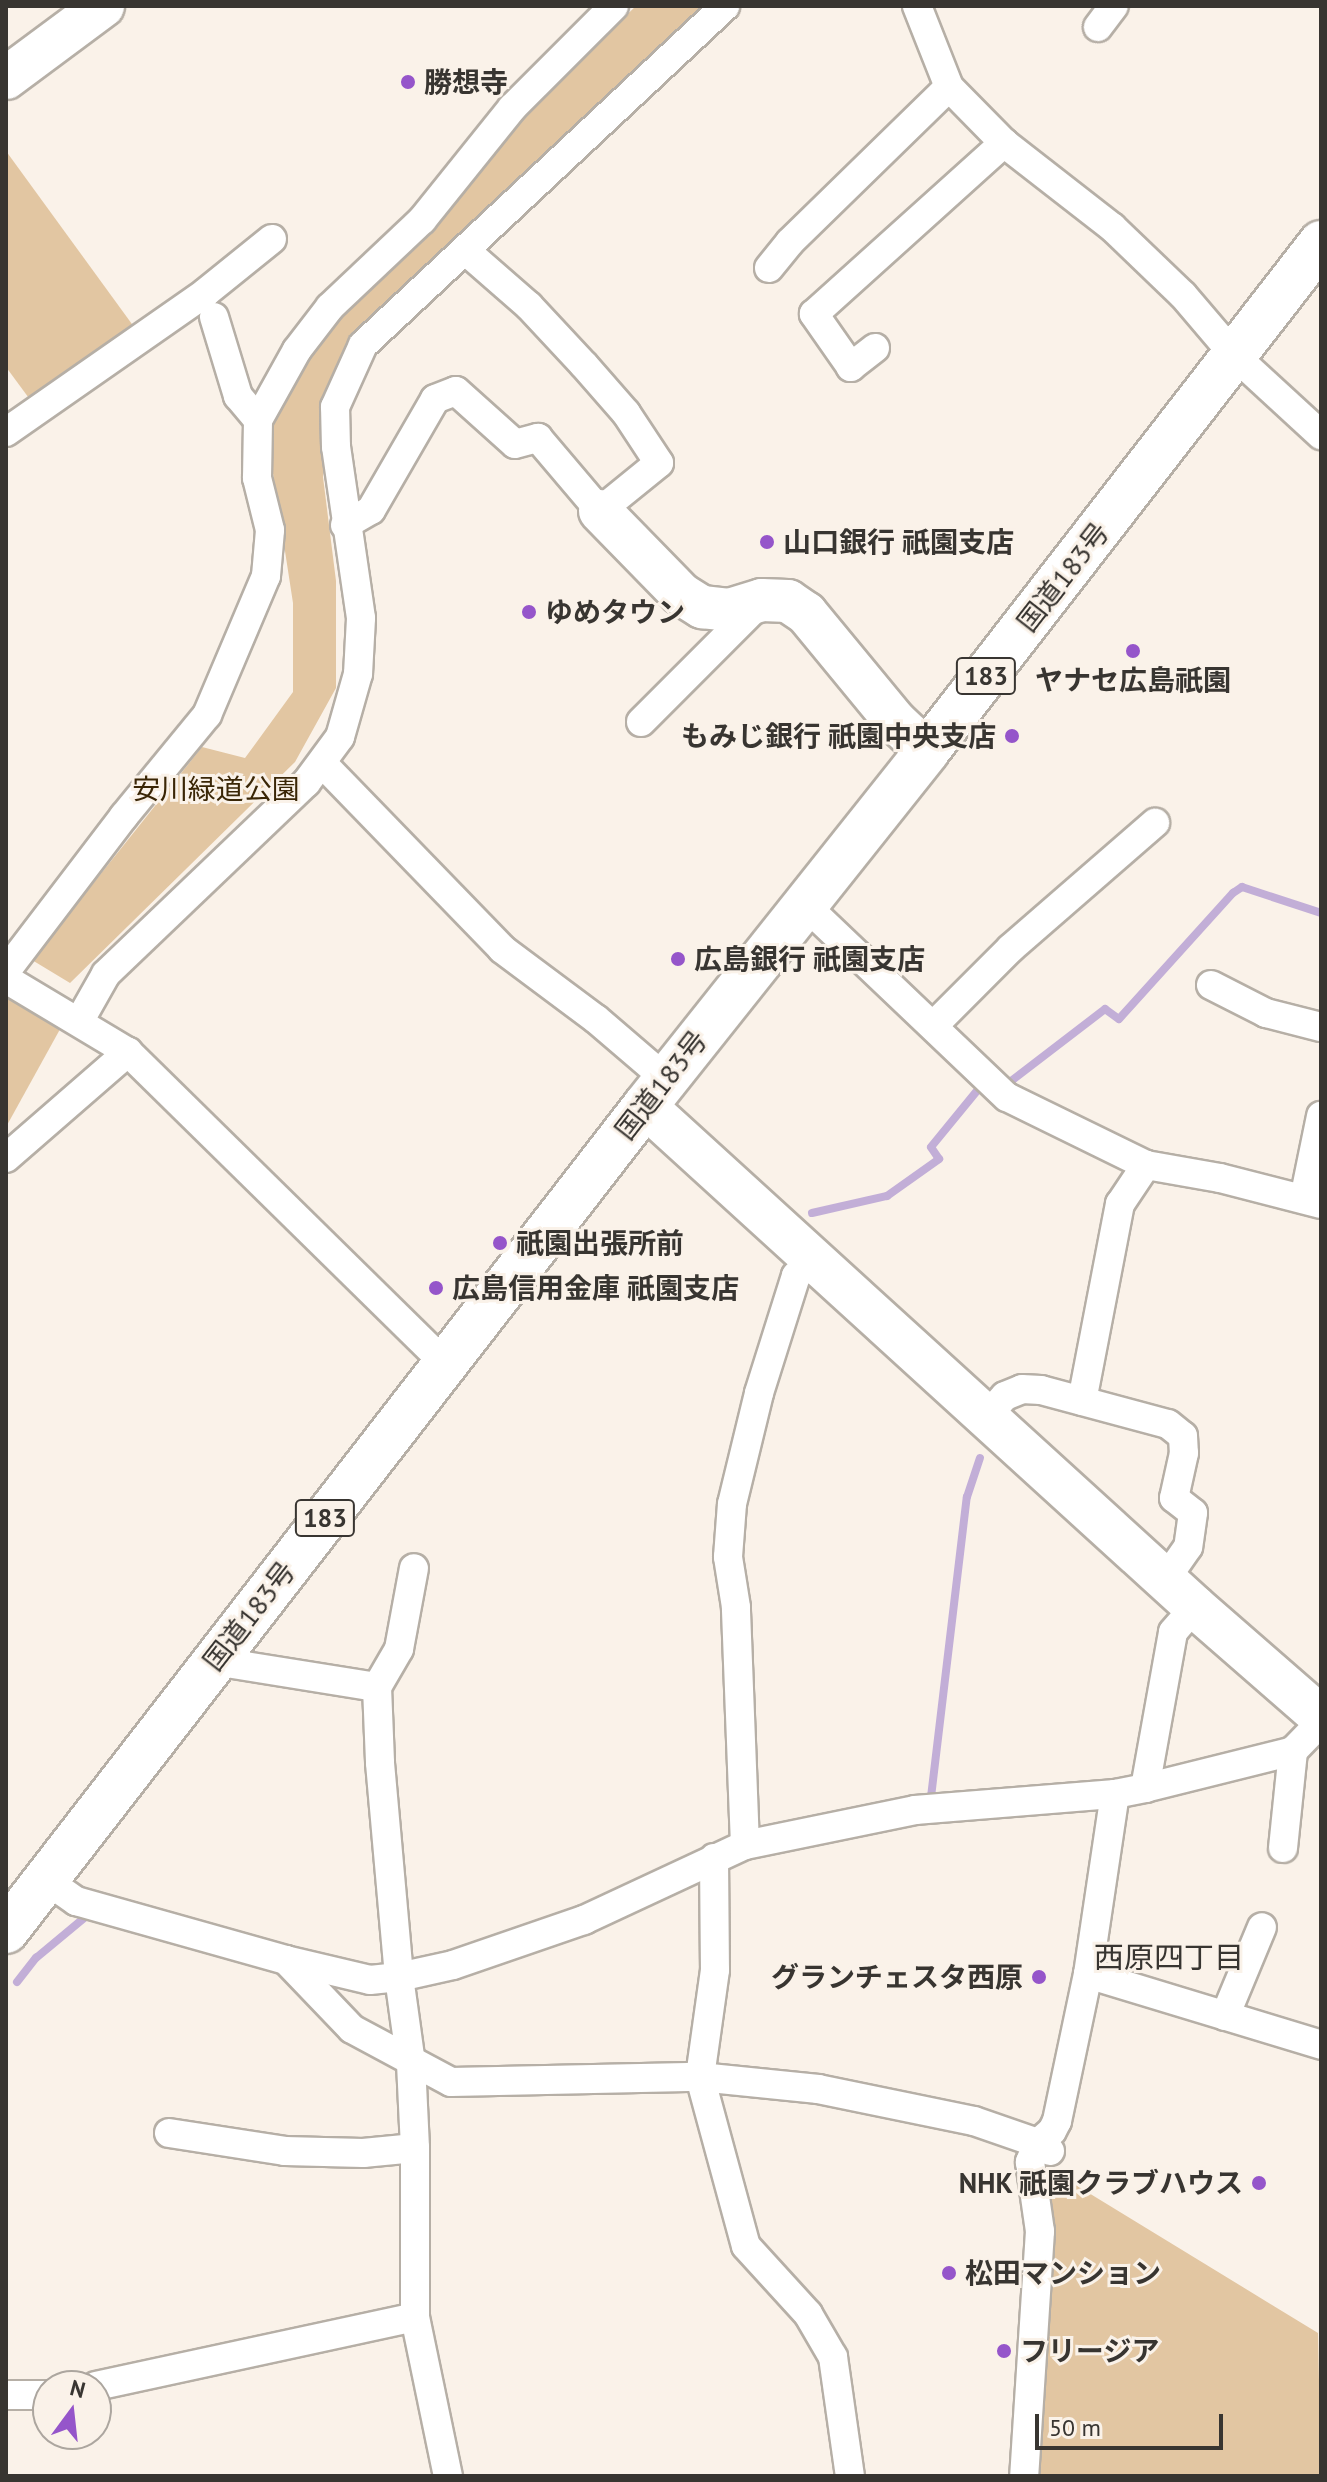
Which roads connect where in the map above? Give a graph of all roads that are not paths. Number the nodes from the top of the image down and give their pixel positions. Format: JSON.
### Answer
{"nodes":[{"id":1,"x":103,"y":6,"type":"edge"},
{"id":2,"x":614,"y":6,"type":"edge"},
{"id":3,"x":725,"y":6,"type":"edge"},
{"id":4,"x":917,"y":6,"type":"edge"},
{"id":5,"x":6,"y":78,"type":"edge"},
{"id":6,"x":949,"y":87,"type":"junction"},
{"id":7,"x":1004,"y":143,"type":"junction"},
{"id":8,"x":272,"y":239,"type":"dead end"},
{"id":9,"x":1321,"y":243,"type":"edge"},
{"id":10,"x":466,"y":251,"type":"junction"},
{"id":11,"x":769,"y":268,"type":"dead end"},
{"id":12,"x":214,"y":317,"type":"dead end"},
{"id":13,"x":875,"y":348,"type":"dead end"},
{"id":14,"x":1235,"y":356,"type":"junction"},
{"id":15,"x":258,"y":420,"type":"junction"},
{"id":16,"x":6,"y":432,"type":"edge"},
{"id":17,"x":1321,"y":435,"type":"edge"},
{"id":18,"x":600,"y":511,"type":"junction"},
{"id":19,"x":345,"y":525,"type":"junction"},
{"id":20,"x":762,"y":600,"type":"junction"},
{"id":21,"x":641,"y":722,"type":"dead end"},
{"id":22,"x":927,"y":751,"type":"junction"},
{"id":23,"x":323,"y":764,"type":"junction"},
{"id":24,"x":1155,"y":823,"type":"dead end"},
{"id":25,"x":804,"y":904,"type":"junction"},
{"id":26,"x":6,"y":971,"type":"edge"},
{"id":27,"x":6,"y":979,"type":"edge"},
{"id":28,"x":1211,"y":985,"type":"dead end"},
{"id":29,"x":80,"y":1020,"type":"junction"},
{"id":30,"x":933,"y":1026,"type":"junction"},
{"id":31,"x":1321,"y":1027,"type":"edge"},
{"id":32,"x":128,"y":1052,"type":"junction"},
{"id":33,"x":656,"y":1092,"type":"junction"},
{"id":34,"x":1321,"y":1116,"type":"edge"},
{"id":35,"x":6,"y":1158,"type":"edge"},
{"id":36,"x":1146,"y":1165,"type":"junction"},
{"id":37,"x":1312,"y":1202,"type":"edge"},
{"id":38,"x":813,"y":1259,"type":"junction"},
{"id":39,"x":445,"y":1363,"type":"junction"},
{"id":40,"x":1082,"y":1401,"type":"junction"},
{"id":41,"x":986,"y":1417,"type":"junction"},
{"id":42,"x":414,"y":1568,"type":"dead end"},
{"id":43,"x":1180,"y":1594,"type":"junction"},
{"id":44,"x":214,"y":1661,"type":"junction"},
{"id":45,"x":377,"y":1687,"type":"junction"},
{"id":46,"x":1321,"y":1720,"type":"edge"},
{"id":47,"x":1293,"y":1751,"type":"junction"},
{"id":48,"x":1145,"y":1788,"type":"junction"},
{"id":49,"x":1115,"y":1794,"type":"junction"},
{"id":50,"x":745,"y":1845,"type":"junction"},
{"id":51,"x":1283,"y":1848,"type":"dead end"},
{"id":52,"x":714,"y":1858,"type":"junction"},
{"id":53,"x":46,"y":1880,"type":"junction"},
{"id":54,"x":1262,"y":1927,"type":"dead end"},
{"id":55,"x":6,"y":1931,"type":"edge"},
{"id":56,"x":286,"y":1960,"type":"junction"},
{"id":57,"x":1088,"y":1974,"type":"junction"},
{"id":58,"x":399,"y":1977,"type":"junction"},
{"id":59,"x":1225,"y":2016,"type":"junction"},
{"id":60,"x":1321,"y":2045,"type":"edge"},
{"id":61,"x":411,"y":2063,"type":"junction"},
{"id":62,"x":700,"y":2077,"type":"junction"},
{"id":63,"x":169,"y":2133,"type":"dead end"},
{"id":64,"x":1044,"y":2147,"type":"junction"},
{"id":65,"x":415,"y":2148,"type":"junction"},
{"id":66,"x":415,"y":2317,"type":"junction"},
{"id":67,"x":112,"y":2383,"type":"edge"},
{"id":68,"x":6,"y":2395,"type":"edge"},
{"id":69,"x":32,"y":2395,"type":"edge"},
{"id":70,"x":448,"y":2476,"type":"edge"},
{"id":71,"x":850,"y":2476,"type":"edge"},
{"id":72,"x":1024,"y":2476,"type":"edge"}],
"edges":[{"from":1,"to":5,"type":"street"},
{"from":2,"to":15,"type":"street"},
{"from":3,"to":10,"type":"street"},
{"from":4,"to":6,"type":"street"},
{"from":6,"to":7,"type":"street"},
{"from":6,"to":11,"type":"street"},
{"from":7,"to":13,"type":"street"},
{"from":7,"to":14,"type":"street"},
{"from":8,"to":16,"type":"street"},
{"from":9,"to":14,"type":"highway","name":"国道183号","number":"183"},
{"from":10,"to":18,"type":"street"},
{"from":10,"to":19,"type":"street"},
{"from":12,"to":15,"type":"street"},
{"from":14,"to":17,"type":"street"},
{"from":14,"to":22,"type":"highway","name":"国道183号","number":"183"},
{"from":15,"to":26,"type":"street"},
{"from":18,"to":19,"type":"street"},
{"from":18,"to":20,"type":"street"},
{"from":19,"to":23,"type":"street"},
{"from":20,"to":21,"type":"street"},
{"from":20,"to":22,"type":"street"},
{"from":22,"to":25,"type":"highway","name":"国道183号","number":"183"},
{"from":23,"to":29,"type":"street"},
{"from":23,"to":33,"type":"street"},
{"from":24,"to":30,"type":"street"},
{"from":25,"to":30,"type":"street"},
{"from":25,"to":33,"type":"highway","name":"国道183号","number":"183"},
{"from":27,"to":29,"type":"street"},
{"from":28,"to":31,"type":"street"},
{"from":29,"to":32,"type":"street"},
{"from":30,"to":36,"type":"street"},
{"from":32,"to":35,"type":"street"},
{"from":32,"to":39,"type":"street"},
{"from":33,"to":38,"type":"street"},
{"from":33,"to":39,"type":"highway","name":"国道183号","number":"183"},
{"from":34,"to":37,"type":"street"},
{"from":36,"to":37,"type":"street"},
{"from":36,"to":40,"type":"street"},
{"from":38,"to":41,"type":"street"},
{"from":38,"to":50,"type":"street"},
{"from":39,"to":44,"type":"highway","name":"国道183号","number":"183"},
{"from":40,"to":41,"type":"street"},
{"from":40,"to":43,"type":"street"},
{"from":41,"to":43,"type":"street"},
{"from":42,"to":45,"type":"street"},
{"from":43,"to":46,"type":"street"},
{"from":43,"to":48,"type":"street"},
{"from":44,"to":45,"type":"street"},
{"from":44,"to":53,"type":"highway","name":"国道183号","number":"183"},
{"from":45,"to":58,"type":"street"},
{"from":46,"to":47,"type":"street"},
{"from":47,"to":48,"type":"street"},
{"from":47,"to":51,"type":"street"},
{"from":48,"to":49,"type":"street"},
{"from":49,"to":50,"type":"street"},
{"from":49,"to":57,"type":"street"},
{"from":50,"to":52,"type":"street"},
{"from":52,"to":58,"type":"street"},
{"from":52,"to":62,"type":"street"},
{"from":53,"to":55,"type":"highway","name":"国道183号","number":"183"},
{"from":53,"to":56,"type":"street"},
{"from":54,"to":59,"type":"street"},
{"from":56,"to":58,"type":"street"},
{"from":56,"to":61,"type":"street"},
{"from":57,"to":59,"type":"street"},
{"from":57,"to":64,"type":"street"},
{"from":58,"to":61,"type":"street"},
{"from":59,"to":60,"type":"street"},
{"from":61,"to":62,"type":"street"},
{"from":61,"to":65,"type":"street"},
{"from":62,"to":64,"type":"street"},
{"from":62,"to":71,"type":"street"},
{"from":63,"to":65,"type":"street"},
{"from":64,"to":72,"type":"street"},
{"from":65,"to":66,"type":"street"},
{"from":66,"to":67,"type":"street"},
{"from":66,"to":70,"type":"street"},
{"from":68,"to":69,"type":"street"}]}
